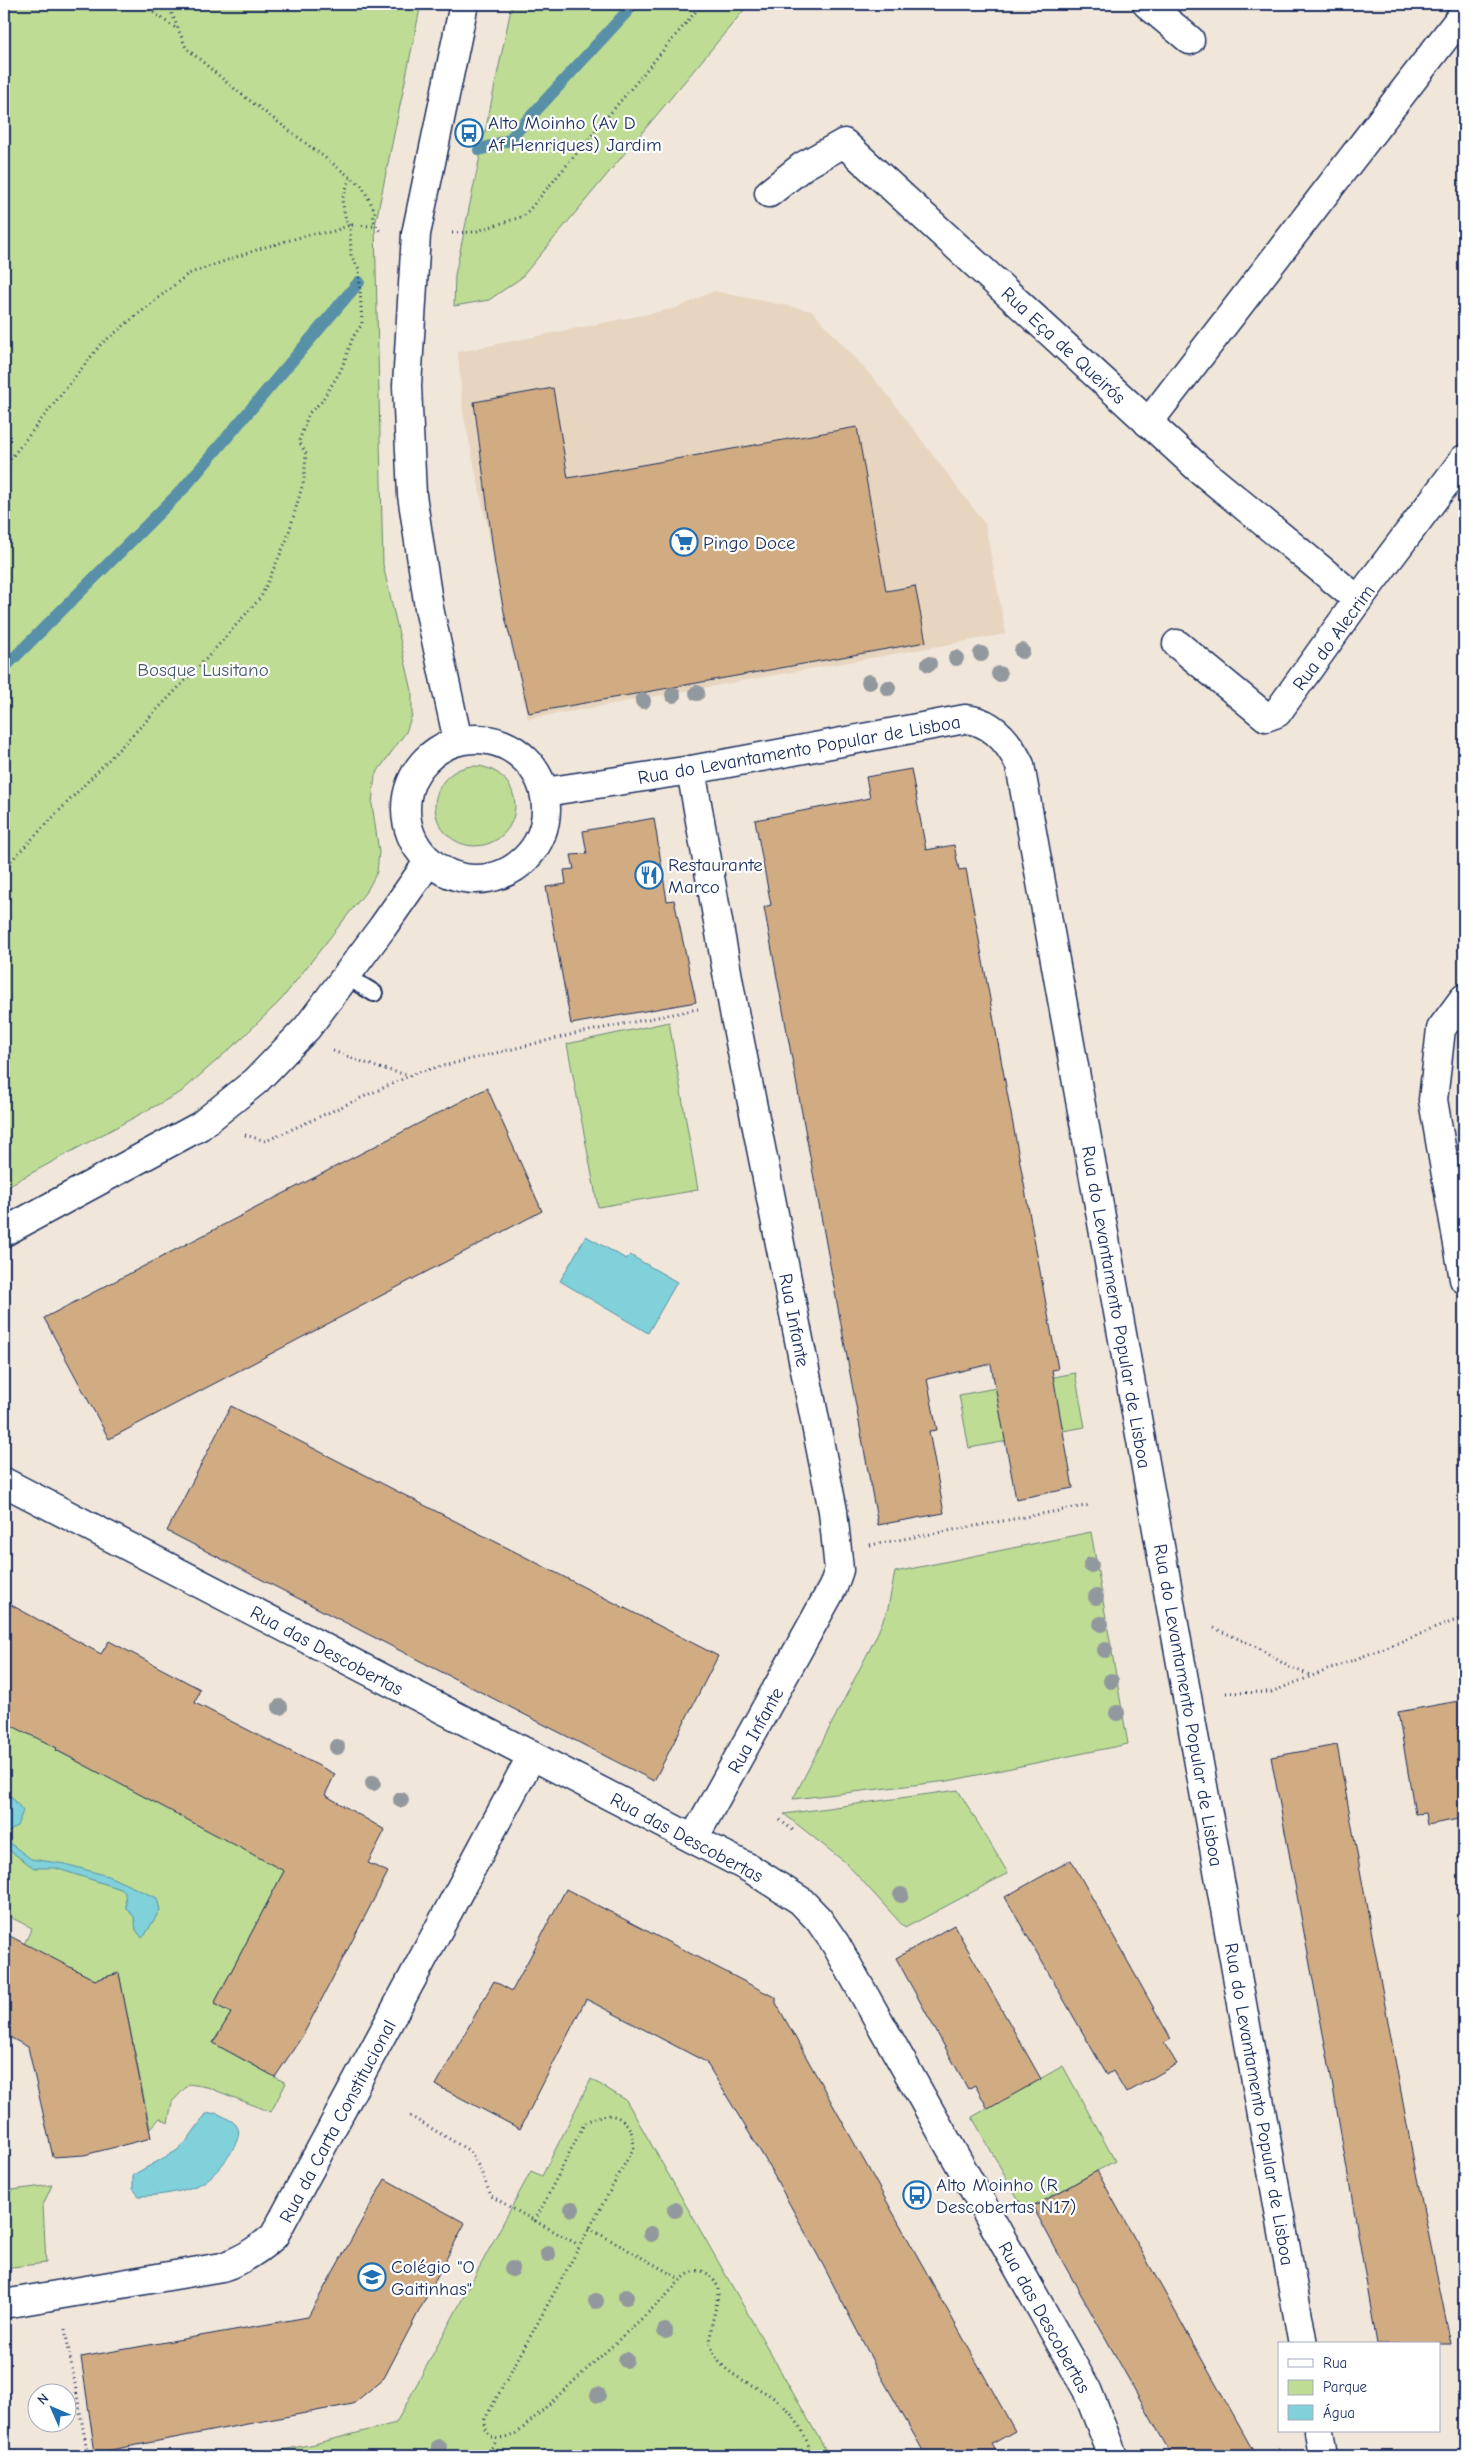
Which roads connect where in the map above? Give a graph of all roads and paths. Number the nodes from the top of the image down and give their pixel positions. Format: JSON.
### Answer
{"nodes":[{"id":1,"x":141,"y":4,"type":"edge"},
{"id":2,"x":168,"y":4,"type":"edge"},
{"id":3,"x":464,"y":4,"type":"edge"},
{"id":4,"x":702,"y":4,"type":"edge"},
{"id":5,"x":1147,"y":4,"type":"edge"},
{"id":6,"x":1464,"y":13,"type":"edge"},
{"id":7,"x":177,"y":29,"type":"junction"},
{"id":8,"x":1190,"y":40,"type":"dead end"},
{"id":9,"x":350,"y":178,"type":"junction"},
{"id":10,"x":769,"y":193,"type":"dead end"},
{"id":11,"x":350,"y":226,"type":"junction"},
{"id":12,"x":451,"y":233,"type":"dead end"},
{"id":13,"x":1148,"y":422,"type":"junction"},
{"id":14,"x":1464,"y":459,"type":"edge"},
{"id":15,"x":4,"y":467,"type":"edge"},
{"id":16,"x":1358,"y":600,"type":"junction"},
{"id":17,"x":1177,"y":644,"type":"dead end"},
{"id":18,"x":458,"y":741,"type":"junction"},
{"id":19,"x":691,"y":770,"type":"junction"},
{"id":20,"x":544,"y":792,"type":"junction"},
{"id":21,"x":429,"y":861,"type":"junction"},
{"id":22,"x":4,"y":868,"type":"edge"},
{"id":23,"x":346,"y":976,"type":"junction"},
{"id":24,"x":374,"y":993,"type":"dead end"},
{"id":25,"x":1464,"y":998,"type":"edge"},
{"id":26,"x":706,"y":1008,"type":"dead end"},
{"id":27,"x":330,"y":1050,"type":"dead end"},
{"id":28,"x":408,"y":1076,"type":"junction"},
{"id":29,"x":244,"y":1135,"type":"dead end"},
{"id":30,"x":4,"y":1232,"type":"edge"},
{"id":31,"x":1464,"y":1279,"type":"edge"},
{"id":32,"x":4,"y":1382,"type":"edge"},
{"id":33,"x":5,"y":1469,"type":"edge"},
{"id":34,"x":1091,"y":1505,"type":"dead end"},
{"id":35,"x":869,"y":1546,"type":"dead end"},
{"id":36,"x":1464,"y":1617,"type":"edge"},
{"id":37,"x":1214,"y":1628,"type":"dead end"},
{"id":38,"x":1311,"y":1675,"type":"junction"},
{"id":39,"x":1226,"y":1693,"type":"dead end"},
{"id":40,"x":531,"y":1757,"type":"junction"},
{"id":41,"x":780,"y":1820,"type":"dead end"},
{"id":42,"x":794,"y":1831,"type":"dead end"},
{"id":43,"x":694,"y":1838,"type":"junction"},
{"id":44,"x":410,"y":2116,"type":"dead end"},
{"id":45,"x":534,"y":2221,"type":"junction"},
{"id":46,"x":589,"y":2228,"type":"junction"},
{"id":47,"x":579,"y":2246,"type":"junction"},
{"id":48,"x":681,"y":2279,"type":"junction"},
{"id":49,"x":4,"y":2304,"type":"edge"},
{"id":50,"x":64,"y":2322,"type":"dead end"},
{"id":51,"x":1303,"y":2342,"type":"edge"},
{"id":52,"x":1319,"y":2432,"type":"edge"},
{"id":53,"x":497,"y":2440,"type":"junction"},
{"id":54,"x":1282,"y":2447,"type":"dead end"},
{"id":55,"x":88,"y":2456,"type":"edge"},
{"id":56,"x":486,"y":2456,"type":"edge"},
{"id":57,"x":812,"y":2456,"type":"edge"},
{"id":58,"x":1113,"y":2456,"type":"edge"},
{"id":59,"x":1265,"y":2456,"type":"edge"},
{"id":60,"x":1323,"y":2456,"type":"edge"}],
"edges":[{"from":1,"to":7,"type":"path"},
{"from":2,"to":7,"type":"path"},
{"from":3,"to":18,"type":"street"},
{"from":4,"to":12,"type":"path"},
{"from":5,"to":8,"type":"street"},
{"from":6,"to":13,"type":"street"},
{"from":7,"to":9,"type":"path"},
{"from":9,"to":11,"type":"path"},
{"from":9,"to":11,"type":"path"},
{"from":10,"to":13,"type":"street","name":"Rua Eça de Queirós"},
{"from":11,"to":15,"type":"path"},
{"from":11,"to":22,"type":"path"},
{"from":13,"to":16,"type":"street","name":"Rua Eça de Queirós"},
{"from":14,"to":16,"type":"street","name":"Rua do Alecrim"},
{"from":16,"to":17,"type":"street","name":"Rua do Alecrim"},
{"from":18,"to":20,"type":"street"},
{"from":18,"to":21,"type":"street"},
{"from":19,"to":20,"type":"street","name":"Rua do Levantamento Popular de Lisboa"},
{"from":19,"to":43,"type":"street","name":"Rua Infante"},
{"from":19,"to":51,"type":"street","name":"Rua do Levantamento Popular de Lisboa"},
{"from":20,"to":21,"type":"street"},
{"from":21,"to":23,"type":"street"},
{"from":23,"to":24,"type":"lane"},
{"from":23,"to":30,"type":"street"},
{"from":25,"to":31,"type":"street"},
{"from":26,"to":28,"type":"path"},
{"from":27,"to":28,"type":"path"},
{"from":28,"to":29,"type":"path"},
{"from":32,"to":33,"type":"path"},
{"from":33,"to":40,"type":"street","name":"Rua das Descobertas"},
{"from":34,"to":35,"type":"path"},
{"from":36,"to":38,"type":"path"},
{"from":37,"to":38,"type":"path"},
{"from":38,"to":39,"type":"path"},
{"from":40,"to":43,"type":"street","name":"Rua das Descobertas"},
{"from":40,"to":49,"type":"street","name":"Rua da Carta Constitucional"},
{"from":41,"to":42,"type":"path"},
{"from":43,"to":58,"type":"street","name":"Rua das Descobertas"},
{"from":44,"to":45,"type":"path"},
{"from":45,"to":46,"type":"path"},
{"from":45,"to":47,"type":"path"},
{"from":46,"to":47,"type":"path"},
{"from":46,"to":48,"type":"path"},
{"from":47,"to":53,"type":"path"},
{"from":48,"to":53,"type":"path"},
{"from":48,"to":57,"type":"path"},
{"from":50,"to":55,"type":"path"},
{"from":52,"to":60,"type":"street"},
{"from":53,"to":56,"type":"path"},
{"from":54,"to":59,"type":"path"}]}
